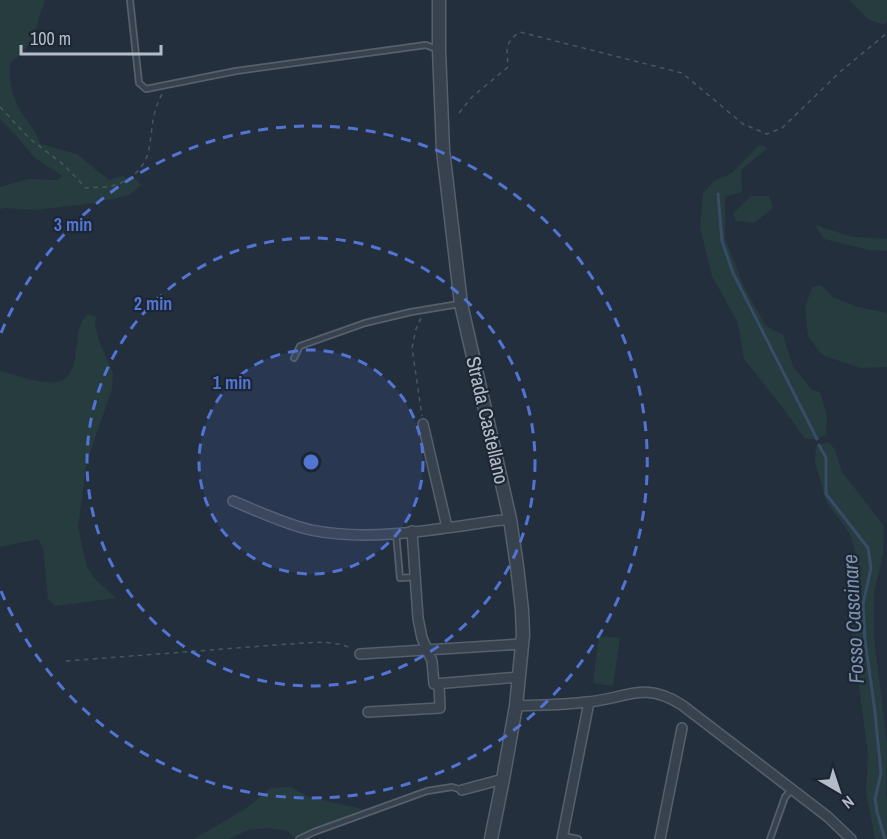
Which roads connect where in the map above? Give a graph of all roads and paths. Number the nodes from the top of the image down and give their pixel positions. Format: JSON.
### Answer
{"nodes":[{"id":1,"x":130,"y":0,"type":"edge"},
{"id":2,"x":439,"y":0,"type":"edge"},
{"id":3,"x":887,"y":33,"type":"edge"},
{"id":4,"x":439,"y":50,"type":"junction"},
{"id":5,"x":171,"y":84,"type":"junction"},
{"id":6,"x":0,"y":107,"type":"edge"},
{"id":7,"x":459,"y":113,"type":"dead end"},
{"id":8,"x":461,"y":304,"type":"junction"},
{"id":9,"x":430,"y":309,"type":"junction"},
{"id":10,"x":294,"y":358,"type":"dead end"},
{"id":11,"x":423,"y":424,"type":"joint"},
{"id":12,"x":233,"y":501,"type":"dead end"},
{"id":13,"x":510,"y":519,"type":"junction"},
{"id":14,"x":447,"y":527,"type":"junction"},
{"id":15,"x":412,"y":531,"type":"junction"},
{"id":16,"x":396,"y":533,"type":"junction"},
{"id":17,"x":415,"y":577,"type":"junction"},
{"id":18,"x":522,"y":644,"type":"junction"},
{"id":19,"x":427,"y":650,"type":"junction"},
{"id":20,"x":360,"y":654,"type":"joint"},
{"id":21,"x":66,"y":661,"type":"dead end"},
{"id":22,"x":519,"y":678,"type":"junction"},
{"id":23,"x":439,"y":684,"type":"junction"},
{"id":24,"x":589,"y":702,"type":"junction"},
{"id":25,"x":516,"y":706,"type":"junction"},
{"id":26,"x":368,"y":712,"type":"dead end"},
{"id":27,"x":682,"y":728,"type":"dead end"},
{"id":28,"x":503,"y":779,"type":"junction"},
{"id":29,"x":792,"y":789,"type":"junction"},
{"id":30,"x":462,"y":790,"type":"joint"},
{"id":31,"x":562,"y":838,"type":"edge"},
{"id":32,"x":299,"y":839,"type":"edge"},
{"id":33,"x":491,"y":839,"type":"edge"},
{"id":34,"x":578,"y":839,"type":"edge"},
{"id":35,"x":660,"y":839,"type":"edge"},
{"id":36,"x":770,"y":839,"type":"edge"},
{"id":37,"x":851,"y":839,"type":"edge"}],
"edges":[{"from":1,"to":5,"type":"lane"},
{"from":2,"to":4,"type":"street","name":"Strada Castellano"},
{"from":3,"to":7,"type":"path"},
{"from":4,"to":5,"type":"lane"},
{"from":4,"to":8,"type":"street","name":"Strada Castellano"},
{"from":5,"to":6,"type":"path"},
{"from":8,"to":9,"type":"lane"},
{"from":8,"to":13,"type":"street","name":"Strada Castellano"},
{"from":9,"to":10,"type":"lane"},
{"from":9,"to":11,"type":"path"},
{"from":11,"to":14,"type":"street"},
{"from":12,"to":16,"type":"street"},
{"from":13,"to":14,"type":"street"},
{"from":13,"to":18,"type":"street","name":"Strada Castellano"},
{"from":14,"to":15,"type":"street"},
{"from":15,"to":16,"type":"street"},
{"from":15,"to":17,"type":"street"},
{"from":16,"to":17,"type":"lane"},
{"from":17,"to":19,"type":"street"},
{"from":18,"to":19,"type":"street"},
{"from":18,"to":22,"type":"street","name":"Strada Castellano"},
{"from":19,"to":20,"type":"street"},
{"from":19,"to":23,"type":"street"},
{"from":20,"to":21,"type":"path"},
{"from":22,"to":23,"type":"street"},
{"from":22,"to":25,"type":"street","name":"Strada Castellano"},
{"from":23,"to":26,"type":"street"},
{"from":24,"to":25,"type":"street"},
{"from":24,"to":29,"type":"street"},
{"from":24,"to":31,"type":"street"},
{"from":25,"to":28,"type":"street","name":"Strada Castellano"},
{"from":27,"to":35,"type":"street"},
{"from":28,"to":30,"type":"street"},
{"from":28,"to":33,"type":"street","name":"Strada Castellano"},
{"from":29,"to":36,"type":"lane"},
{"from":29,"to":37,"type":"street"},
{"from":30,"to":32,"type":"lane"},
{"from":31,"to":34,"type":"lane"}]}
